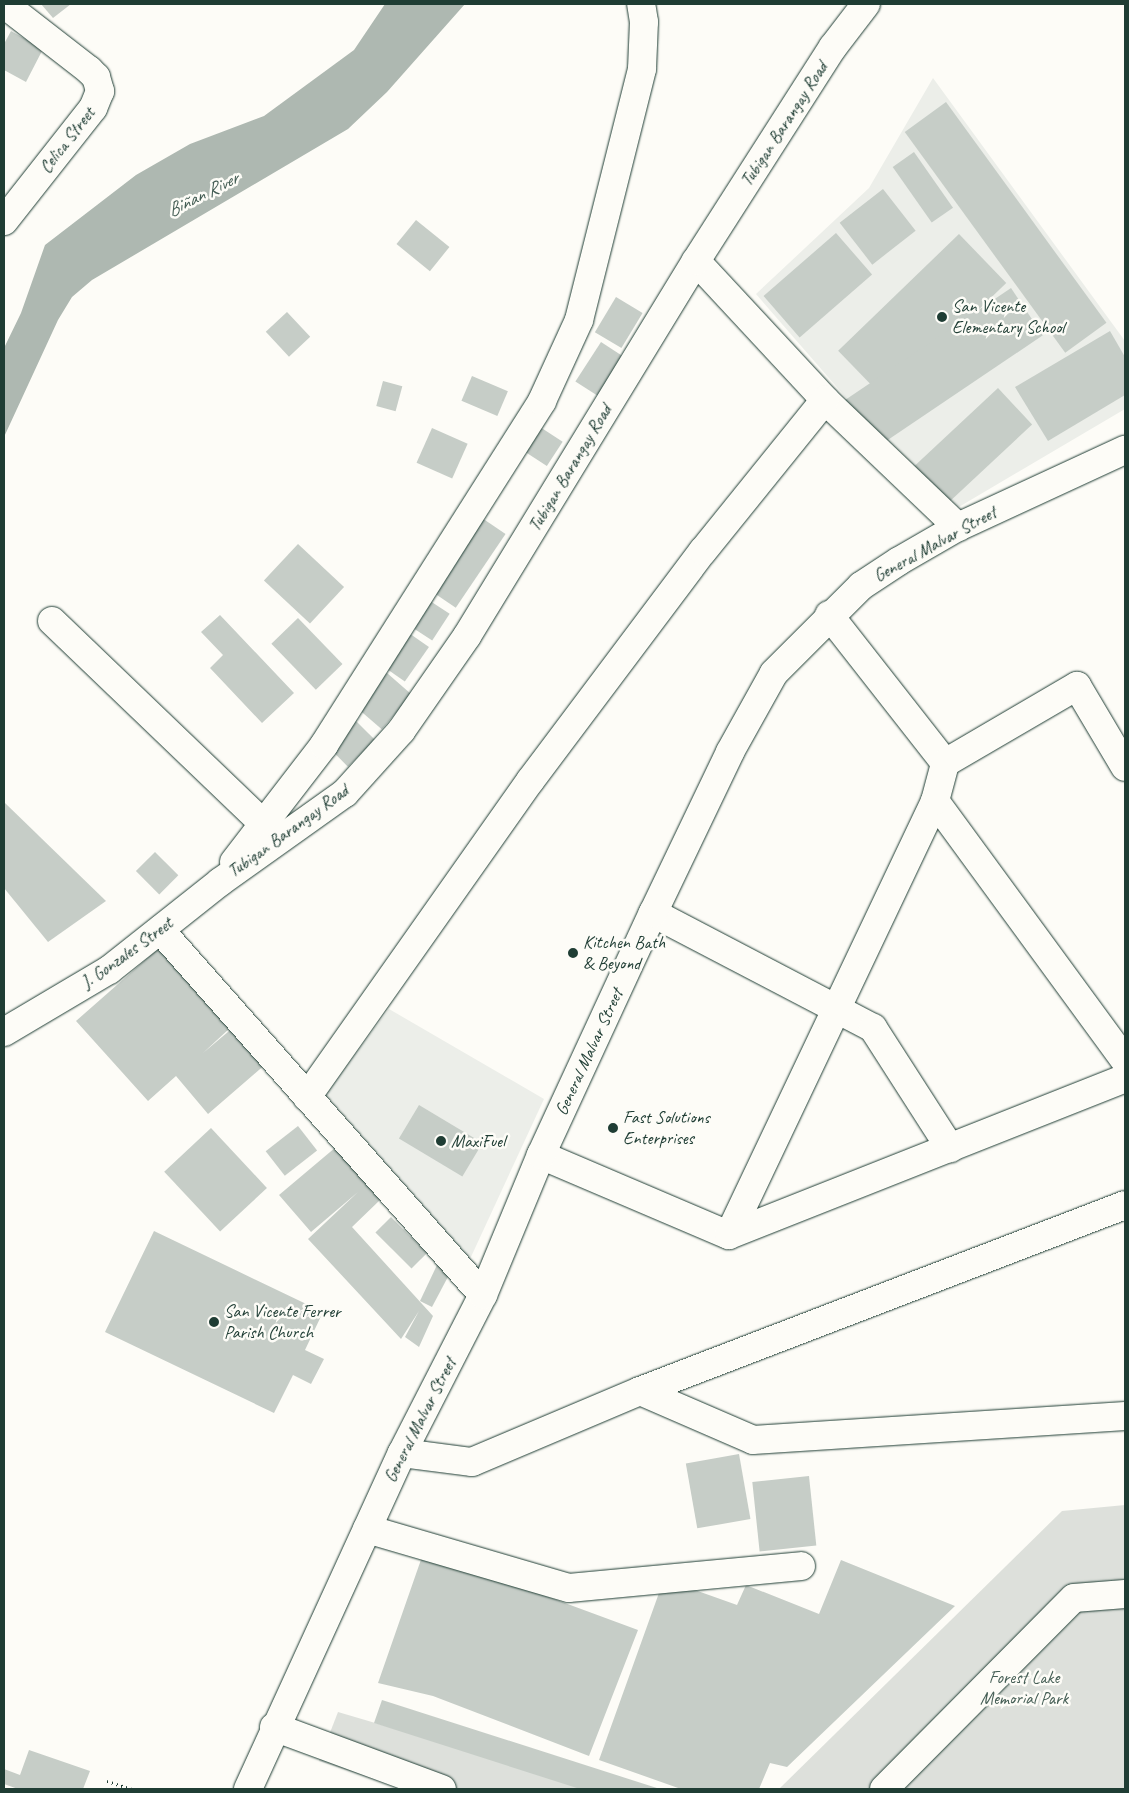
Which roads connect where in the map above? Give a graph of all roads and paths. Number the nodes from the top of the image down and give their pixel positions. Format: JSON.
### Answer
{"nodes":[{"id":1,"x":4,"y":4,"type":"edge"},
{"id":2,"x":641,"y":4,"type":"edge"},
{"id":3,"x":866,"y":4,"type":"edge"},
{"id":4,"x":4,"y":221,"type":"edge"},
{"id":5,"x":696,"y":261,"type":"junction"},
{"id":6,"x":825,"y":400,"type":"junction"},
{"id":7,"x":1125,"y":450,"type":"edge"},
{"id":8,"x":958,"y":527,"type":"junction"},
{"id":9,"x":829,"y":615,"type":"junction"},
{"id":10,"x":52,"y":621,"type":"dead end"},
{"id":11,"x":944,"y":763,"type":"junction"},
{"id":12,"x":1125,"y":766,"type":"edge"},
{"id":13,"x":935,"y":801,"type":"junction"},
{"id":14,"x":264,"y":824,"type":"junction"},
{"id":15,"x":220,"y":882,"type":"junction"},
{"id":16,"x":653,"y":913,"type":"junction"},
{"id":17,"x":160,"y":930,"type":"junction"},
{"id":18,"x":836,"y":1010,"type":"junction"},
{"id":19,"x":4,"y":1032,"type":"edge"},
{"id":20,"x":1125,"y":1061,"type":"edge"},
{"id":21,"x":1125,"y":1078,"type":"edge"},
{"id":22,"x":307,"y":1097,"type":"junction"},
{"id":23,"x":950,"y":1148,"type":"junction"},
{"id":24,"x":541,"y":1155,"type":"junction"},
{"id":25,"x":1125,"y":1205,"type":"edge"},
{"id":26,"x":729,"y":1235,"type":"junction"},
{"id":27,"x":483,"y":1295,"type":"junction"},
{"id":28,"x":640,"y":1391,"type":"junction"},
{"id":29,"x":1125,"y":1416,"type":"edge"},
{"id":30,"x":402,"y":1453,"type":"junction"},
{"id":31,"x":367,"y":1529,"type":"junction"},
{"id":32,"x":801,"y":1566,"type":"dead end"},
{"id":33,"x":1125,"y":1594,"type":"edge"},
{"id":34,"x":274,"y":1727,"type":"junction"},
{"id":35,"x":107,"y":1782,"type":"dead end"},
{"id":36,"x":132,"y":1789,"type":"edge"},
{"id":37,"x":248,"y":1789,"type":"edge"},
{"id":38,"x":442,"y":1789,"type":"edge"},
{"id":39,"x":884,"y":1789,"type":"edge"}],
"edges":[{"from":1,"to":4,"type":"main road","name":"Celica Street"},
{"from":2,"to":14,"type":"main road"},
{"from":3,"to":5,"type":"main road","name":"Tubigan Barangay Road"},
{"from":5,"to":6,"type":"main road"},
{"from":5,"to":15,"type":"main road","name":"Tubigan Barangay Road"},
{"from":6,"to":8,"type":"main road"},
{"from":6,"to":22,"type":"main road"},
{"from":7,"to":8,"type":"main road","name":"General Malvar Street"},
{"from":8,"to":9,"type":"main road","name":"General Malvar Street"},
{"from":9,"to":11,"type":"main road"},
{"from":9,"to":16,"type":"main road","name":"General Malvar Street"},
{"from":10,"to":14,"type":"main road"},
{"from":11,"to":12,"type":"main road"},
{"from":11,"to":13,"type":"main road"},
{"from":13,"to":18,"type":"main road"},
{"from":13,"to":20,"type":"main road"},
{"from":14,"to":15,"type":"main road"},
{"from":15,"to":17,"type":"main road","name":"J. Gonzales Street"},
{"from":16,"to":18,"type":"main road"},
{"from":16,"to":24,"type":"main road","name":"General Malvar Street"},
{"from":17,"to":19,"type":"main road","name":"J. Gonzales Street"},
{"from":17,"to":22,"type":"main road"},
{"from":18,"to":23,"type":"main road"},
{"from":18,"to":26,"type":"main road"},
{"from":21,"to":23,"type":"main road"},
{"from":22,"to":27,"type":"main road"},
{"from":23,"to":26,"type":"main road"},
{"from":24,"to":26,"type":"main road"},
{"from":24,"to":27,"type":"main road","name":"General Malvar Street"},
{"from":25,"to":28,"type":"main road"},
{"from":27,"to":30,"type":"main road","name":"General Malvar Street"},
{"from":28,"to":29,"type":"main road"},
{"from":28,"to":30,"type":"main road"},
{"from":30,"to":31,"type":"main road","name":"General Malvar Street"},
{"from":31,"to":32,"type":"main road"},
{"from":31,"to":34,"type":"main road","name":"General Malvar Street"},
{"from":33,"to":39,"type":"main road"},
{"from":34,"to":37,"type":"main road","name":"General Malvar Street"},
{"from":34,"to":38,"type":"main road"},
{"from":35,"to":36,"type":"path"}]}
